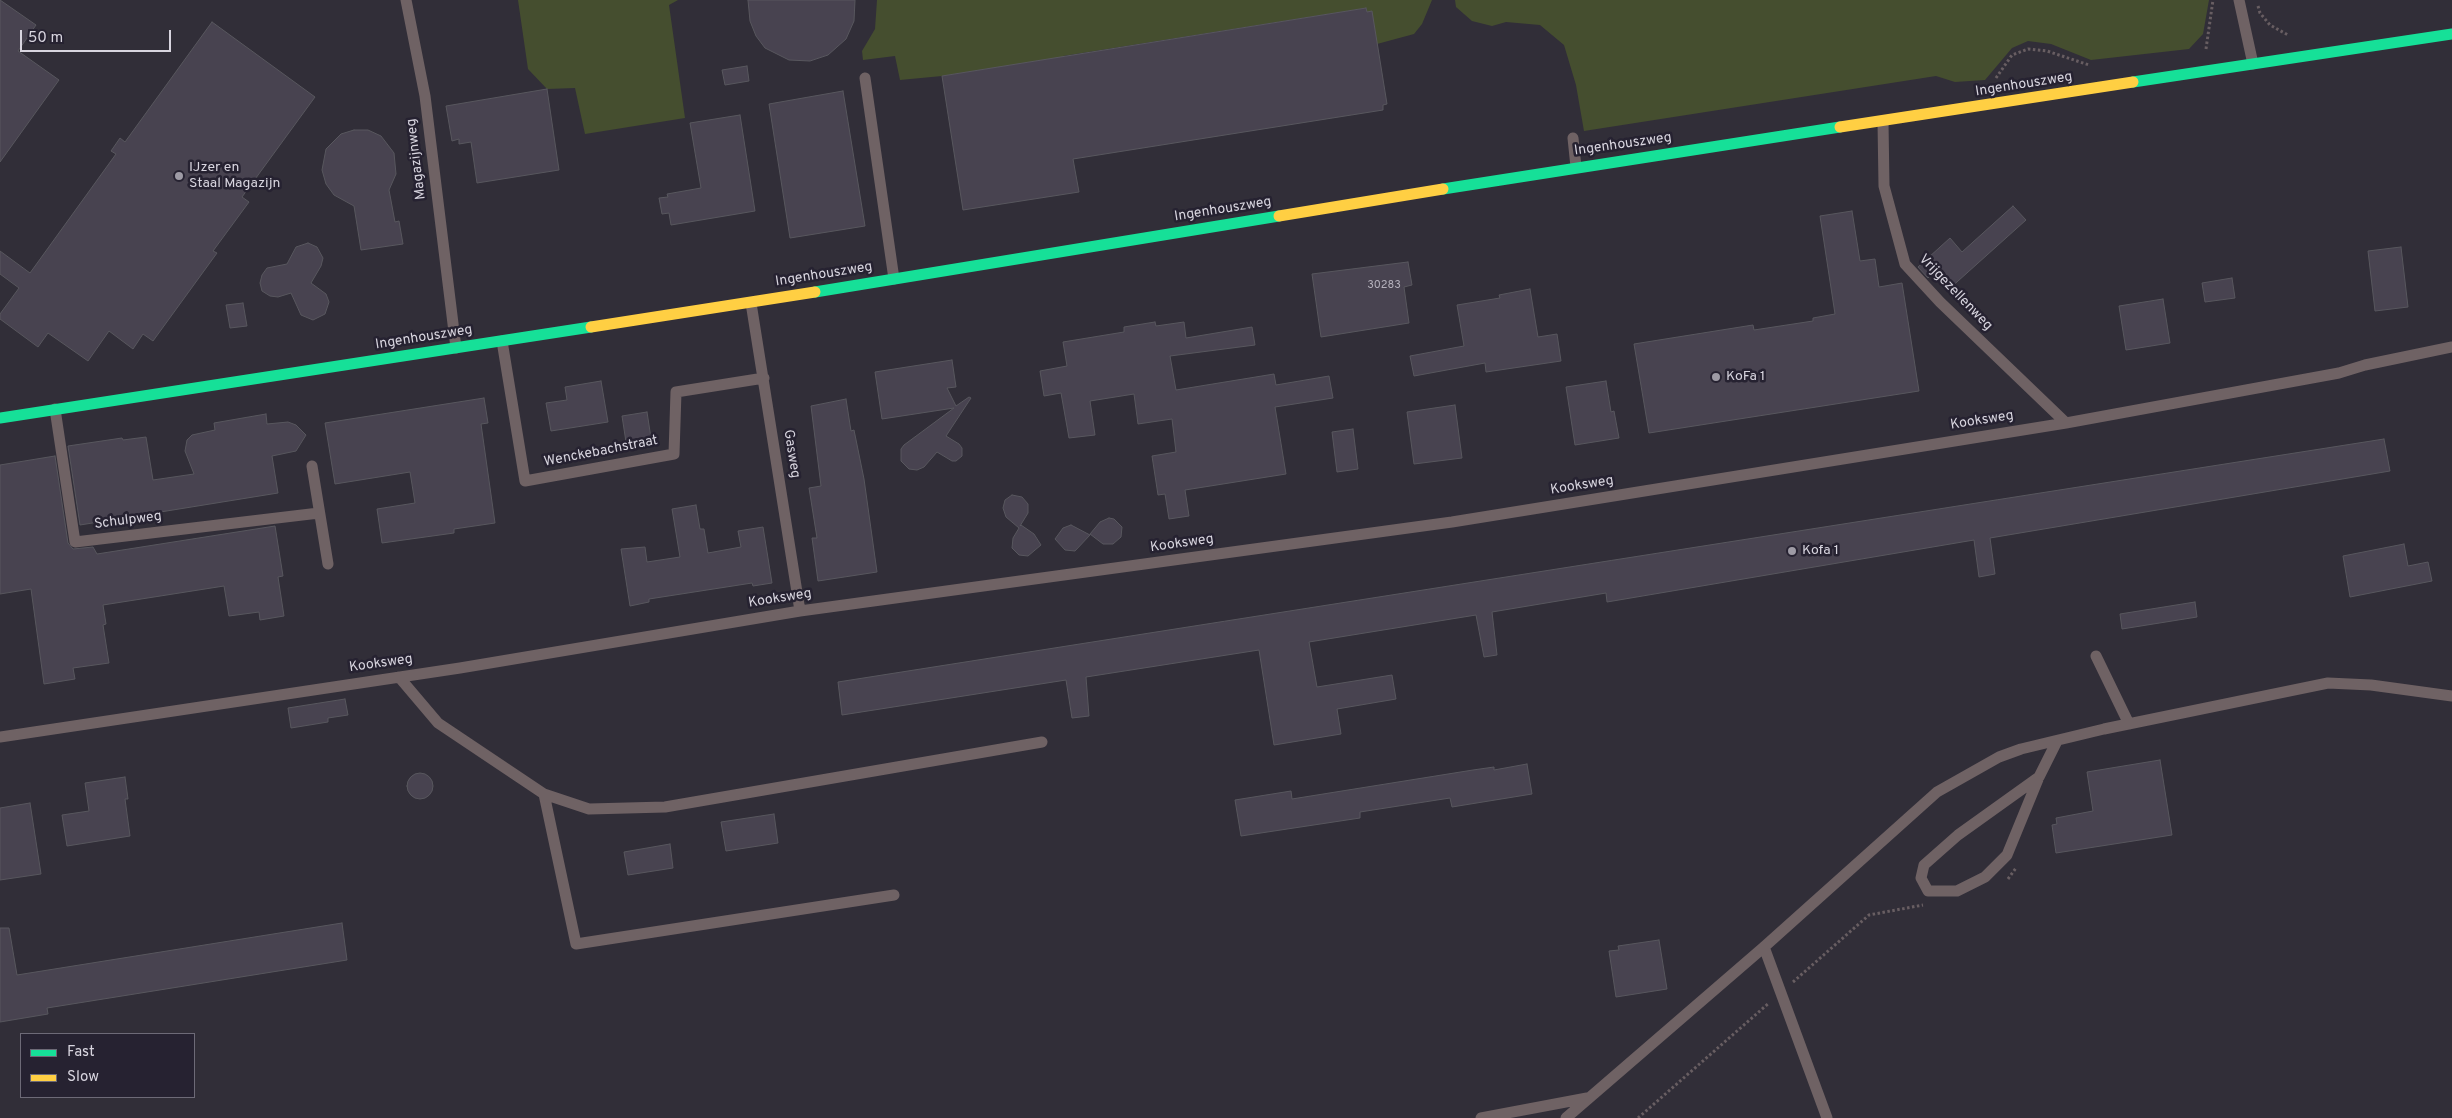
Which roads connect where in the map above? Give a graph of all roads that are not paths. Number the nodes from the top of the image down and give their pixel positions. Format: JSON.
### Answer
{"nodes":[{"id":1,"x":406,"y":0,"type":"edge"},
{"id":2,"x":2239,"y":0,"type":"edge"},
{"id":3,"x":2452,"y":34,"type":"edge"},
{"id":4,"x":2253,"y":66,"type":"junction"},
{"id":5,"x":865,"y":78,"type":"dead end"},
{"id":6,"x":1883,"y":122,"type":"junction"},
{"id":7,"x":1572,"y":138,"type":"dead end"},
{"id":8,"x":1576,"y":167,"type":"junction"},
{"id":9,"x":894,"y":279,"type":"junction"},
{"id":10,"x":751,"y":302,"type":"junction"},
{"id":11,"x":502,"y":341,"type":"junction"},
{"id":12,"x":2452,"y":347,"type":"edge"},
{"id":13,"x":456,"y":348,"type":"junction"},
{"id":14,"x":764,"y":378,"type":"junction"},
{"id":15,"x":55,"y":409,"type":"junction"},
{"id":16,"x":0,"y":418,"type":"edge"},
{"id":17,"x":2066,"y":423,"type":"junction"},
{"id":18,"x":312,"y":466,"type":"dead end"},
{"id":19,"x":319,"y":513,"type":"junction"},
{"id":20,"x":328,"y":564,"type":"dead end"},
{"id":21,"x":800,"y":611,"type":"junction"},
{"id":22,"x":2096,"y":656,"type":"dead end"},
{"id":23,"x":398,"y":677,"type":"junction"},
{"id":24,"x":2452,"y":696,"type":"edge"},
{"id":25,"x":2129,"y":724,"type":"junction"},
{"id":26,"x":0,"y":737,"type":"edge"},
{"id":27,"x":1042,"y":742,"type":"dead end"},
{"id":28,"x":2057,"y":742,"type":"junction"},
{"id":29,"x":2040,"y":777,"type":"junction"},
{"id":30,"x":544,"y":794,"type":"junction"},
{"id":31,"x":894,"y":895,"type":"dead end"},
{"id":32,"x":1764,"y":947,"type":"junction"},
{"id":33,"x":1589,"y":1098,"type":"junction"},
{"id":34,"x":1481,"y":1118,"type":"edge"},
{"id":35,"x":1566,"y":1118,"type":"edge"},
{"id":36,"x":1827,"y":1118,"type":"edge"}],
"edges":[{"from":1,"to":13,"type":"lane","name":"Magazijnweg"},
{"from":2,"to":4,"type":"lane"},
{"from":3,"to":4,"type":"street","name":"Ingenhouszweg"},
{"from":4,"to":6,"type":"street","name":"Ingenhouszweg"},
{"from":5,"to":9,"type":"lane"},
{"from":6,"to":8,"type":"street","name":"Ingenhouszweg"},
{"from":6,"to":17,"type":"lane","name":"Vrijgezellenweg"},
{"from":7,"to":8,"type":"lane"},
{"from":8,"to":9,"type":"street","name":"Ingenhouszweg"},
{"from":9,"to":10,"type":"street","name":"Ingenhouszweg"},
{"from":10,"to":11,"type":"street","name":"Ingenhouszweg"},
{"from":10,"to":14,"type":"lane","name":"Gasweg"},
{"from":11,"to":13,"type":"street","name":"Ingenhouszweg"},
{"from":11,"to":14,"type":"lane","name":"Wenckebachstraat"},
{"from":12,"to":17,"type":"lane","name":"Kooksweg"},
{"from":13,"to":15,"type":"street","name":"Ingenhouszweg"},
{"from":14,"to":21,"type":"lane","name":"Gasweg"},
{"from":15,"to":16,"type":"street","name":"Ingenhouszweg"},
{"from":15,"to":19,"type":"lane","name":"Schulpweg"},
{"from":17,"to":21,"type":"lane","name":"Kooksweg"},
{"from":18,"to":19,"type":"lane"},
{"from":19,"to":20,"type":"lane"},
{"from":21,"to":23,"type":"lane","name":"Kooksweg"},
{"from":22,"to":25,"type":"lane"},
{"from":23,"to":26,"type":"lane","name":"Kooksweg"},
{"from":23,"to":30,"type":"lane"},
{"from":24,"to":25,"type":"lane"},
{"from":25,"to":28,"type":"lane"},
{"from":27,"to":30,"type":"lane"},
{"from":28,"to":29,"type":"lane"},
{"from":28,"to":32,"type":"lane"},
{"from":29,"to":29,"type":"lane"},
{"from":30,"to":31,"type":"lane"},
{"from":32,"to":33,"type":"lane"},
{"from":32,"to":36,"type":"lane"},
{"from":33,"to":34,"type":"lane"},
{"from":33,"to":35,"type":"lane"}]}
